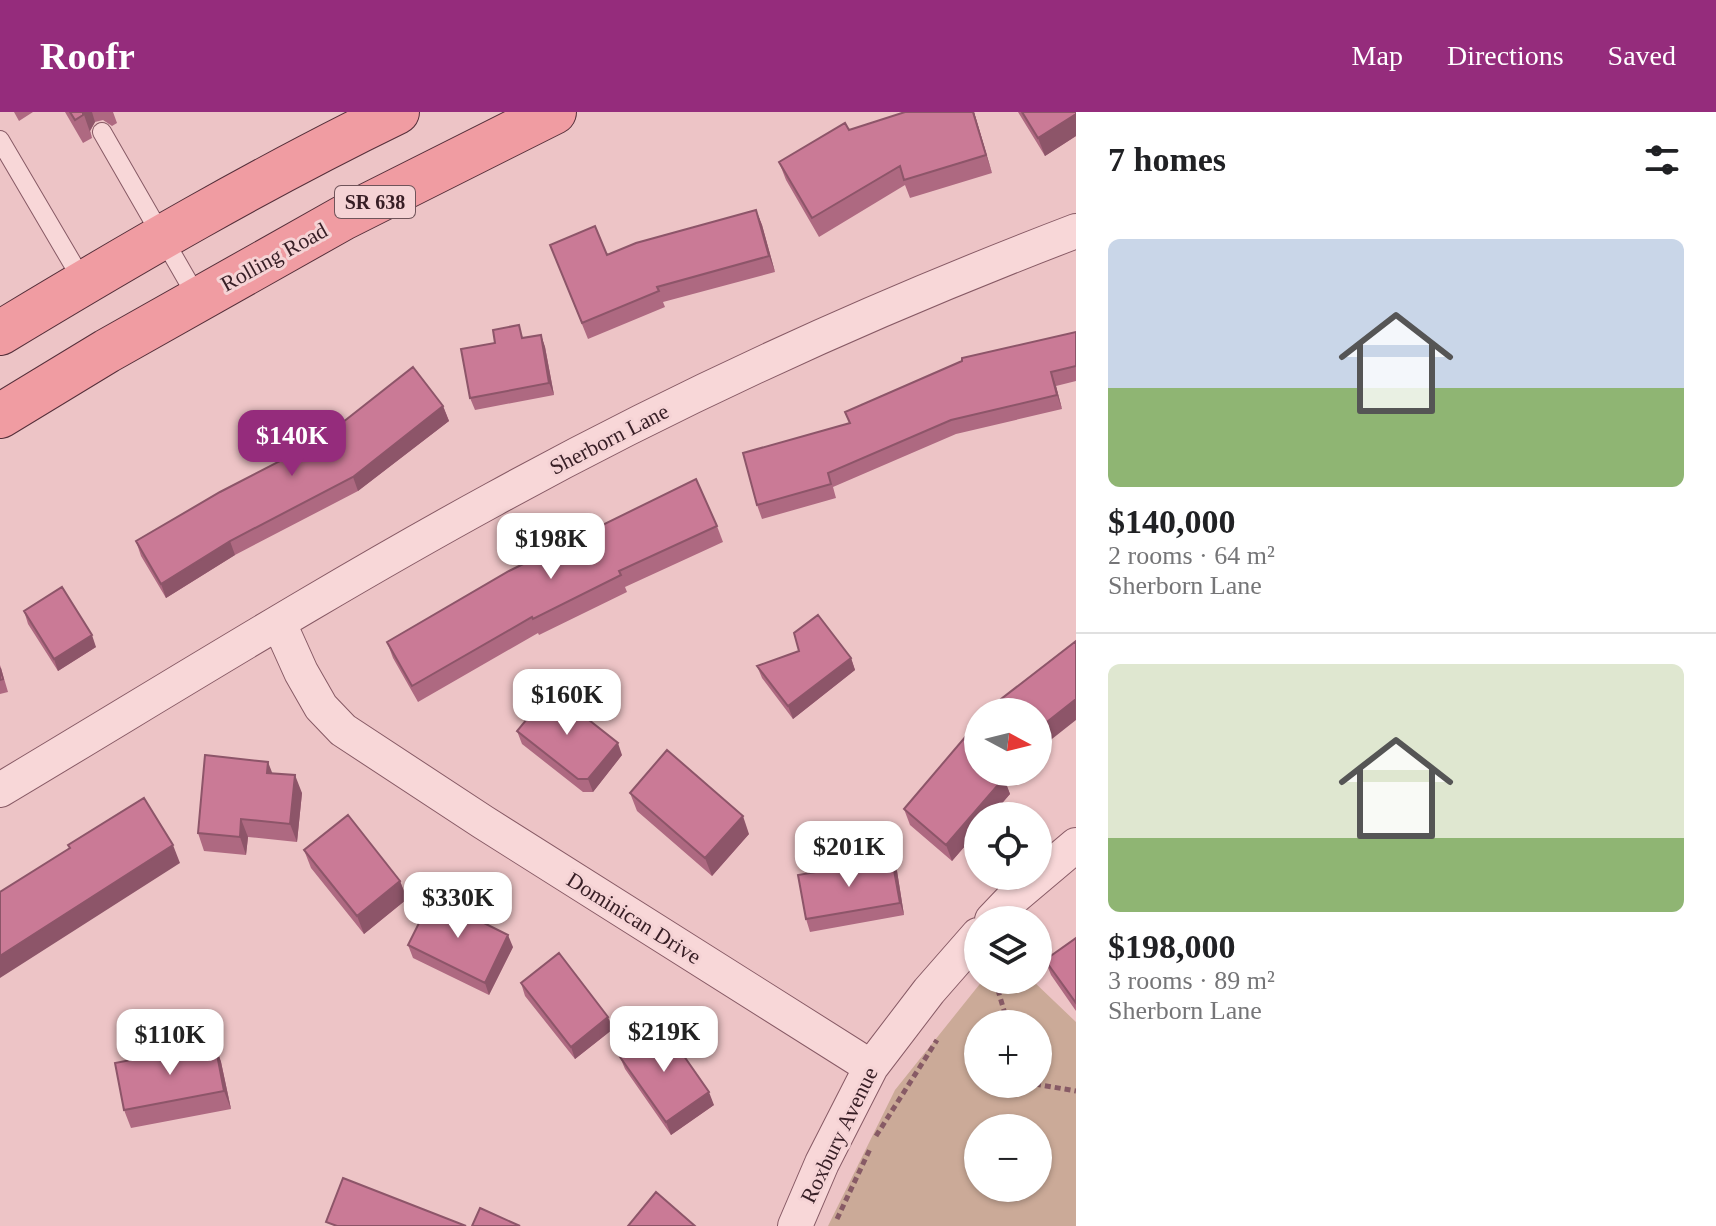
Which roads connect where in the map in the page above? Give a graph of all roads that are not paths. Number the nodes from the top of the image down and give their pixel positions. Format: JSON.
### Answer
{"nodes":[{"id":1,"x":397,"y":112,"type":"edge"},
{"id":2,"x":554,"y":112,"type":"edge"},
{"id":3,"x":102,"y":132,"type":"dead end"},
{"id":4,"x":0,"y":140,"type":"edge"},
{"id":5,"x":1076,"y":231,"type":"edge"},
{"id":6,"x":163,"y":238,"type":"junction"},
{"id":7,"x":84,"y":283,"type":"junction"},
{"id":8,"x":198,"y":299,"type":"junction"},
{"id":9,"x":0,"y":333,"type":"edge"},
{"id":10,"x":0,"y":416,"type":"edge"},
{"id":11,"x":279,"y":623,"type":"junction"},
{"id":12,"x":0,"y":790,"type":"edge"},
{"id":13,"x":1076,"y":845,"type":"edge"},
{"id":14,"x":1005,"y":906,"type":"edge"},
{"id":15,"x":964,"y":951,"type":"edge"},
{"id":16,"x":871,"y":1067,"type":"junction"},
{"id":17,"x":795,"y":1226,"type":"edge"}],
"edges":[{"from":1,"to":6,"type":"main road"},
{"from":2,"to":8,"type":"main road","name":"Rolling Road","number":"SR 638"},
{"from":3,"to":6,"type":"lane"},
{"from":4,"to":7,"type":"lane"},
{"from":5,"to":11,"type":"street","name":"Sherborn Lane"},
{"from":6,"to":7,"type":"main road"},
{"from":6,"to":8,"type":"lane"},
{"from":7,"to":9,"type":"main road"},
{"from":8,"to":10,"type":"main road","name":"Rolling Road","number":"SR 638"},
{"from":11,"to":12,"type":"street","name":"Sherborn Lane"},
{"from":11,"to":16,"type":"street","name":"Dominican Drive"},
{"from":13,"to":14,"type":"street"},
{"from":15,"to":16,"type":"street","name":"Roxbury Avenue"},
{"from":16,"to":17,"type":"street","name":"Roxbury Avenue"}]}
